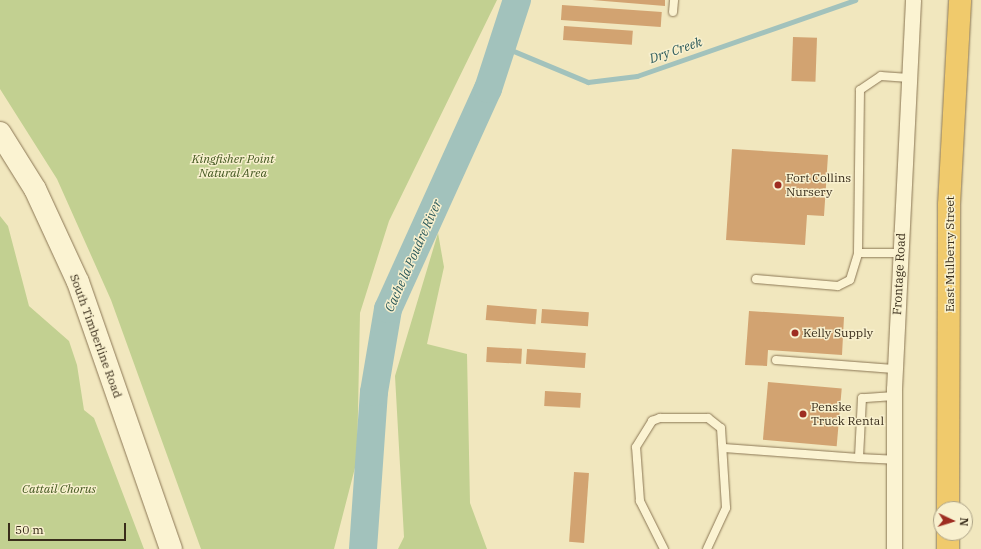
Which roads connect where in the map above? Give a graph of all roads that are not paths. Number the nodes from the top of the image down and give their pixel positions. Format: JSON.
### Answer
{"nodes":[{"id":1,"x":674,"y":0,"type":"edge"},
{"id":2,"x":913,"y":0,"type":"edge"},
{"id":3,"x":960,"y":0,"type":"edge"},
{"id":4,"x":672,"y":12,"type":"dead end"},
{"id":5,"x":909,"y":78,"type":"junction"},
{"id":6,"x":0,"y":133,"type":"edge"},
{"id":7,"x":858,"y":253,"type":"junction"},
{"id":8,"x":900,"y":253,"type":"junction"},
{"id":9,"x":756,"y":279,"type":"dead end"},
{"id":10,"x":776,"y":360,"type":"dead end"},
{"id":11,"x":894,"y":369,"type":"junction"},
{"id":12,"x":894,"y":396,"type":"junction"},
{"id":13,"x":724,"y":448,"type":"junction"},
{"id":14,"x":859,"y":458,"type":"junction"},
{"id":15,"x":894,"y":460,"type":"junction"},
{"id":16,"x":948,"y":501,"type":"edge"},
{"id":17,"x":171,"y":549,"type":"edge"},
{"id":18,"x":664,"y":549,"type":"edge"},
{"id":19,"x":707,"y":549,"type":"edge"},
{"id":20,"x":894,"y":549,"type":"edge"}],
"edges":[{"from":1,"to":4,"type":"lane"},
{"from":2,"to":5,"type":"street","name":"Frontage Road"},
{"from":3,"to":16,"type":"highway","name":"East Mulberry Street"},
{"from":5,"to":7,"type":"lane"},
{"from":5,"to":8,"type":"street","name":"Frontage Road"},
{"from":6,"to":17,"type":"main road","name":"South Timberline Road"},
{"from":7,"to":8,"type":"lane"},
{"from":7,"to":9,"type":"lane"},
{"from":8,"to":11,"type":"street","name":"Frontage Road"},
{"from":10,"to":11,"type":"lane"},
{"from":11,"to":12,"type":"street","name":"Frontage Road"},
{"from":12,"to":14,"type":"lane"},
{"from":12,"to":15,"type":"street","name":"Frontage Road"},
{"from":13,"to":14,"type":"lane"},
{"from":13,"to":18,"type":"lane"},
{"from":13,"to":19,"type":"lane"},
{"from":14,"to":15,"type":"lane"},
{"from":15,"to":20,"type":"street","name":"Frontage Road"}]}
